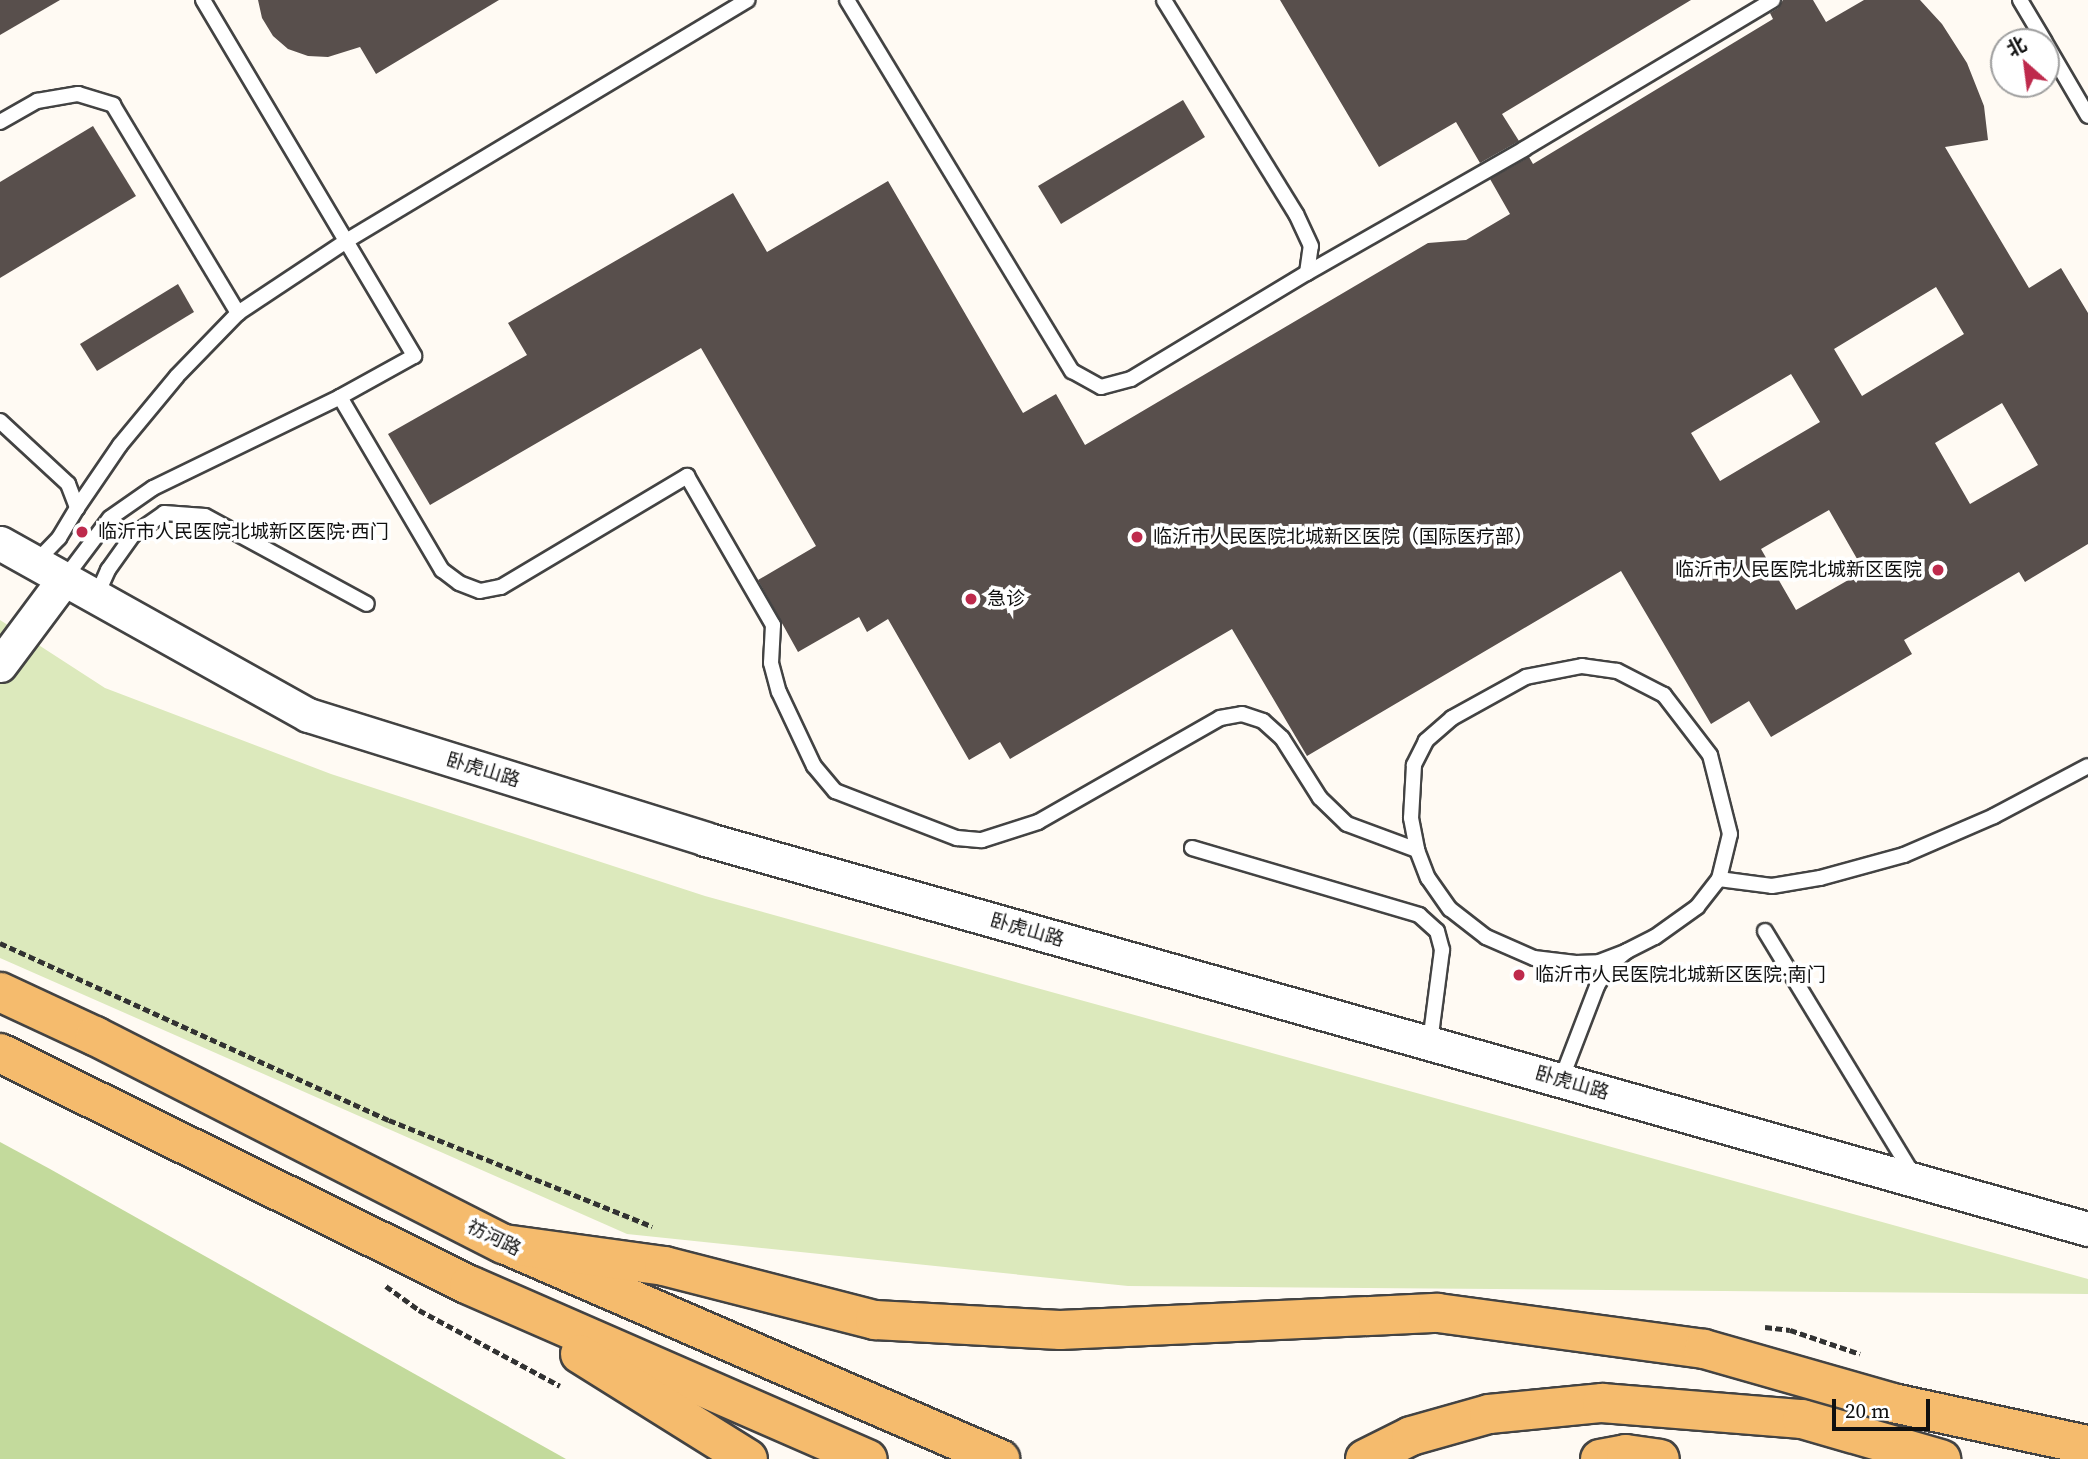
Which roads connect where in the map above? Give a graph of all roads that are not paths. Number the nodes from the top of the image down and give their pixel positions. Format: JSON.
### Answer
{"nodes":[{"id":1,"x":203,"y":0,"type":"edge"},
{"id":2,"x":747,"y":0,"type":"edge"},
{"id":3,"x":847,"y":0,"type":"edge"},
{"id":4,"x":1164,"y":0,"type":"edge"},
{"id":5,"x":1773,"y":0,"type":"edge"},
{"id":6,"x":2020,"y":0,"type":"edge"},
{"id":7,"x":2036,"y":28,"type":"edge"},
{"id":8,"x":2060,"y":68,"type":"edge"},
{"id":9,"x":2088,"y":116,"type":"edge"},
{"id":10,"x":0,"y":122,"type":"edge"},
{"id":11,"x":348,"y":240,"type":"junction"},
{"id":12,"x":1307,"y":273,"type":"junction"},
{"id":13,"x":238,"y":313,"type":"junction"},
{"id":14,"x":340,"y":397,"type":"junction"},
{"id":15,"x":0,"y":421,"type":"edge"},
{"id":16,"x":77,"y":508,"type":"junction"},
{"id":17,"x":0,"y":543,"type":"edge"},
{"id":18,"x":35,"y":563,"type":"junction"},
{"id":19,"x":64,"y":579,"type":"junction"},
{"id":20,"x":96,"y":597,"type":"junction"},
{"id":21,"x":367,"y":604,"type":"dead end"},
{"id":22,"x":0,"y":665,"type":"edge"},
{"id":23,"x":2088,"y":766,"type":"edge"},
{"id":24,"x":1192,"y":848,"type":"dead end"},
{"id":25,"x":1417,"y":850,"type":"junction"},
{"id":26,"x":1720,"y":879,"type":"junction"},
{"id":27,"x":1765,"y":931,"type":"dead end"},
{"id":28,"x":1627,"y":951,"type":"junction"},
{"id":29,"x":0,"y":975,"type":"edge"},
{"id":30,"x":0,"y":992,"type":"edge"},
{"id":31,"x":95,"y":1036,"type":"junction"},
{"id":32,"x":1430,"y":1043,"type":"junction"},
{"id":33,"x":0,"y":1052,"type":"edge"},
{"id":34,"x":1561,"y":1080,"type":"junction"},
{"id":35,"x":1916,"y":1180,"type":"junction"},
{"id":36,"x":2088,"y":1229,"type":"edge"},
{"id":37,"x":504,"y":1244,"type":"junction"},
{"id":38,"x":469,"y":1285,"type":"junction"},
{"id":39,"x":2088,"y":1446,"type":"edge"},
{"id":40,"x":748,"y":1459,"type":"edge"},
{"id":41,"x":869,"y":1459,"type":"edge"},
{"id":42,"x":1000,"y":1459,"type":"edge"},
{"id":43,"x":1364,"y":1459,"type":"edge"},
{"id":44,"x":1600,"y":1459,"type":"edge"},
{"id":45,"x":1660,"y":1459,"type":"edge"},
{"id":46,"x":1941,"y":1459,"type":"edge"}],
"edges":[{"from":1,"to":11,"type":"lane"},
{"from":2,"to":11,"type":"lane"},
{"from":3,"to":12,"type":"lane"},
{"from":4,"to":12,"type":"lane"},
{"from":5,"to":12,"type":"lane"},
{"from":6,"to":7,"type":"lane"},
{"from":8,"to":9,"type":"lane"},
{"from":10,"to":13,"type":"lane"},
{"from":11,"to":13,"type":"lane"},
{"from":11,"to":14,"type":"lane"},
{"from":13,"to":16,"type":"lane"},
{"from":14,"to":19,"type":"lane"},
{"from":14,"to":25,"type":"lane"},
{"from":15,"to":16,"type":"lane"},
{"from":16,"to":18,"type":"lane"},
{"from":17,"to":18,"type":"street","name":"卧虎山路"},
{"from":18,"to":19,"type":"street","name":"卧虎山路"},
{"from":19,"to":20,"type":"street","name":"卧虎山路"},
{"from":19,"to":22,"type":"street"},
{"from":20,"to":21,"type":"lane"},
{"from":20,"to":32,"type":"street","name":"卧虎山路"},
{"from":23,"to":26,"type":"lane"},
{"from":24,"to":32,"type":"lane"},
{"from":25,"to":26,"type":"lane"},
{"from":25,"to":28,"type":"lane"},
{"from":26,"to":28,"type":"lane"},
{"from":27,"to":35,"type":"lane"},
{"from":28,"to":34,"type":"lane"},
{"from":29,"to":31,"type":"street"},
{"from":30,"to":31,"type":"main road","name":"祊河路"},
{"from":31,"to":37,"type":"main road","name":"祊河路"},
{"from":32,"to":34,"type":"street","name":"卧虎山路"},
{"from":33,"to":38,"type":"main road"},
{"from":34,"to":35,"type":"street","name":"卧虎山路"},
{"from":35,"to":36,"type":"street","name":"卧虎山路"},
{"from":37,"to":39,"type":"main road"},
{"from":37,"to":42,"type":"main road","name":"祊河路"},
{"from":38,"to":40,"type":"main road"},
{"from":38,"to":41,"type":"main road"},
{"from":43,"to":46,"type":"main road"},
{"from":44,"to":45,"type":"main road"}]}
